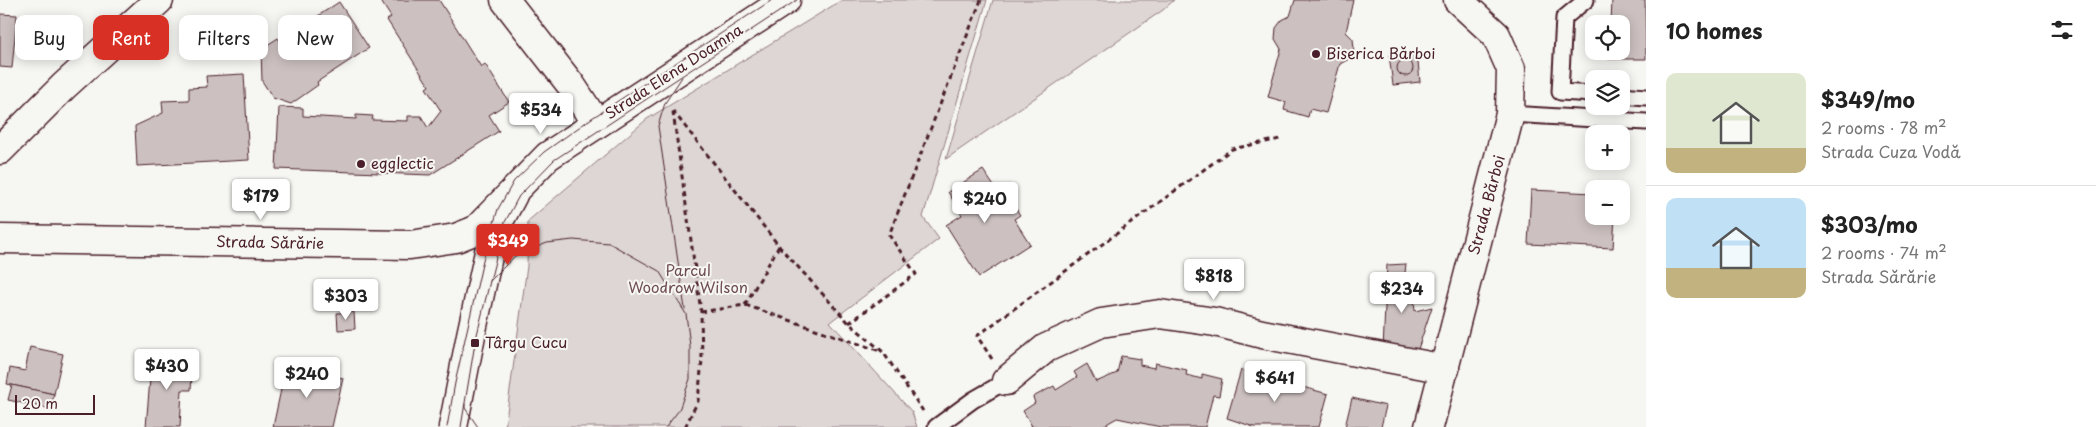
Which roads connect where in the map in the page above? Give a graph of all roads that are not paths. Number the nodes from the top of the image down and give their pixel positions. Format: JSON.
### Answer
{"nodes":[{"id":1,"x":159,"y":0,"type":"edge"},
{"id":2,"x":505,"y":0,"type":"edge"},
{"id":3,"x":786,"y":0,"type":"edge"},
{"id":4,"x":1586,"y":0,"type":"edge"},
{"id":5,"x":1462,"y":1,"type":"edge"},
{"id":6,"x":1585,"y":93,"type":"edge"},
{"id":7,"x":1630,"y":96,"type":"edge"},
{"id":8,"x":1646,"y":97,"type":"edge"},
{"id":9,"x":1510,"y":114,"type":"junction"},
{"id":10,"x":1646,"y":122,"type":"edge"},
{"id":11,"x":596,"y":123,"type":"junction"},
{"id":12,"x":0,"y":150,"type":"edge"},
{"id":13,"x":519,"y":186,"type":"junction"},
{"id":14,"x":0,"y":239,"type":"edge"},
{"id":15,"x":1445,"y":369,"type":"junction"},
{"id":16,"x":1006,"y":381,"type":"joint"},
{"id":17,"x":453,"y":427,"type":"edge"},
{"id":18,"x":936,"y":427,"type":"edge"},
{"id":19,"x":1429,"y":427,"type":"edge"}],
"edges":[{"from":1,"to":12,"type":"street"},
{"from":2,"to":11,"type":"street"},
{"from":3,"to":11,"type":"street","name":"Strada Elena Doamna"},
{"from":4,"to":6,"type":"lane"},
{"from":5,"to":9,"type":"street","name":"Strada Bărboi"},
{"from":7,"to":8,"type":"lane"},
{"from":9,"to":10,"type":"lane"},
{"from":9,"to":15,"type":"street","name":"Strada Bărboi"},
{"from":11,"to":13,"type":"street","name":"Strada Elena Doamna"},
{"from":13,"to":14,"type":"street","name":"Strada Sărărie"},
{"from":13,"to":17,"type":"street"},
{"from":15,"to":16,"type":"street"},
{"from":15,"to":19,"type":"street","name":"Strada Bărboi"},
{"from":16,"to":18,"type":"lane"}]}
